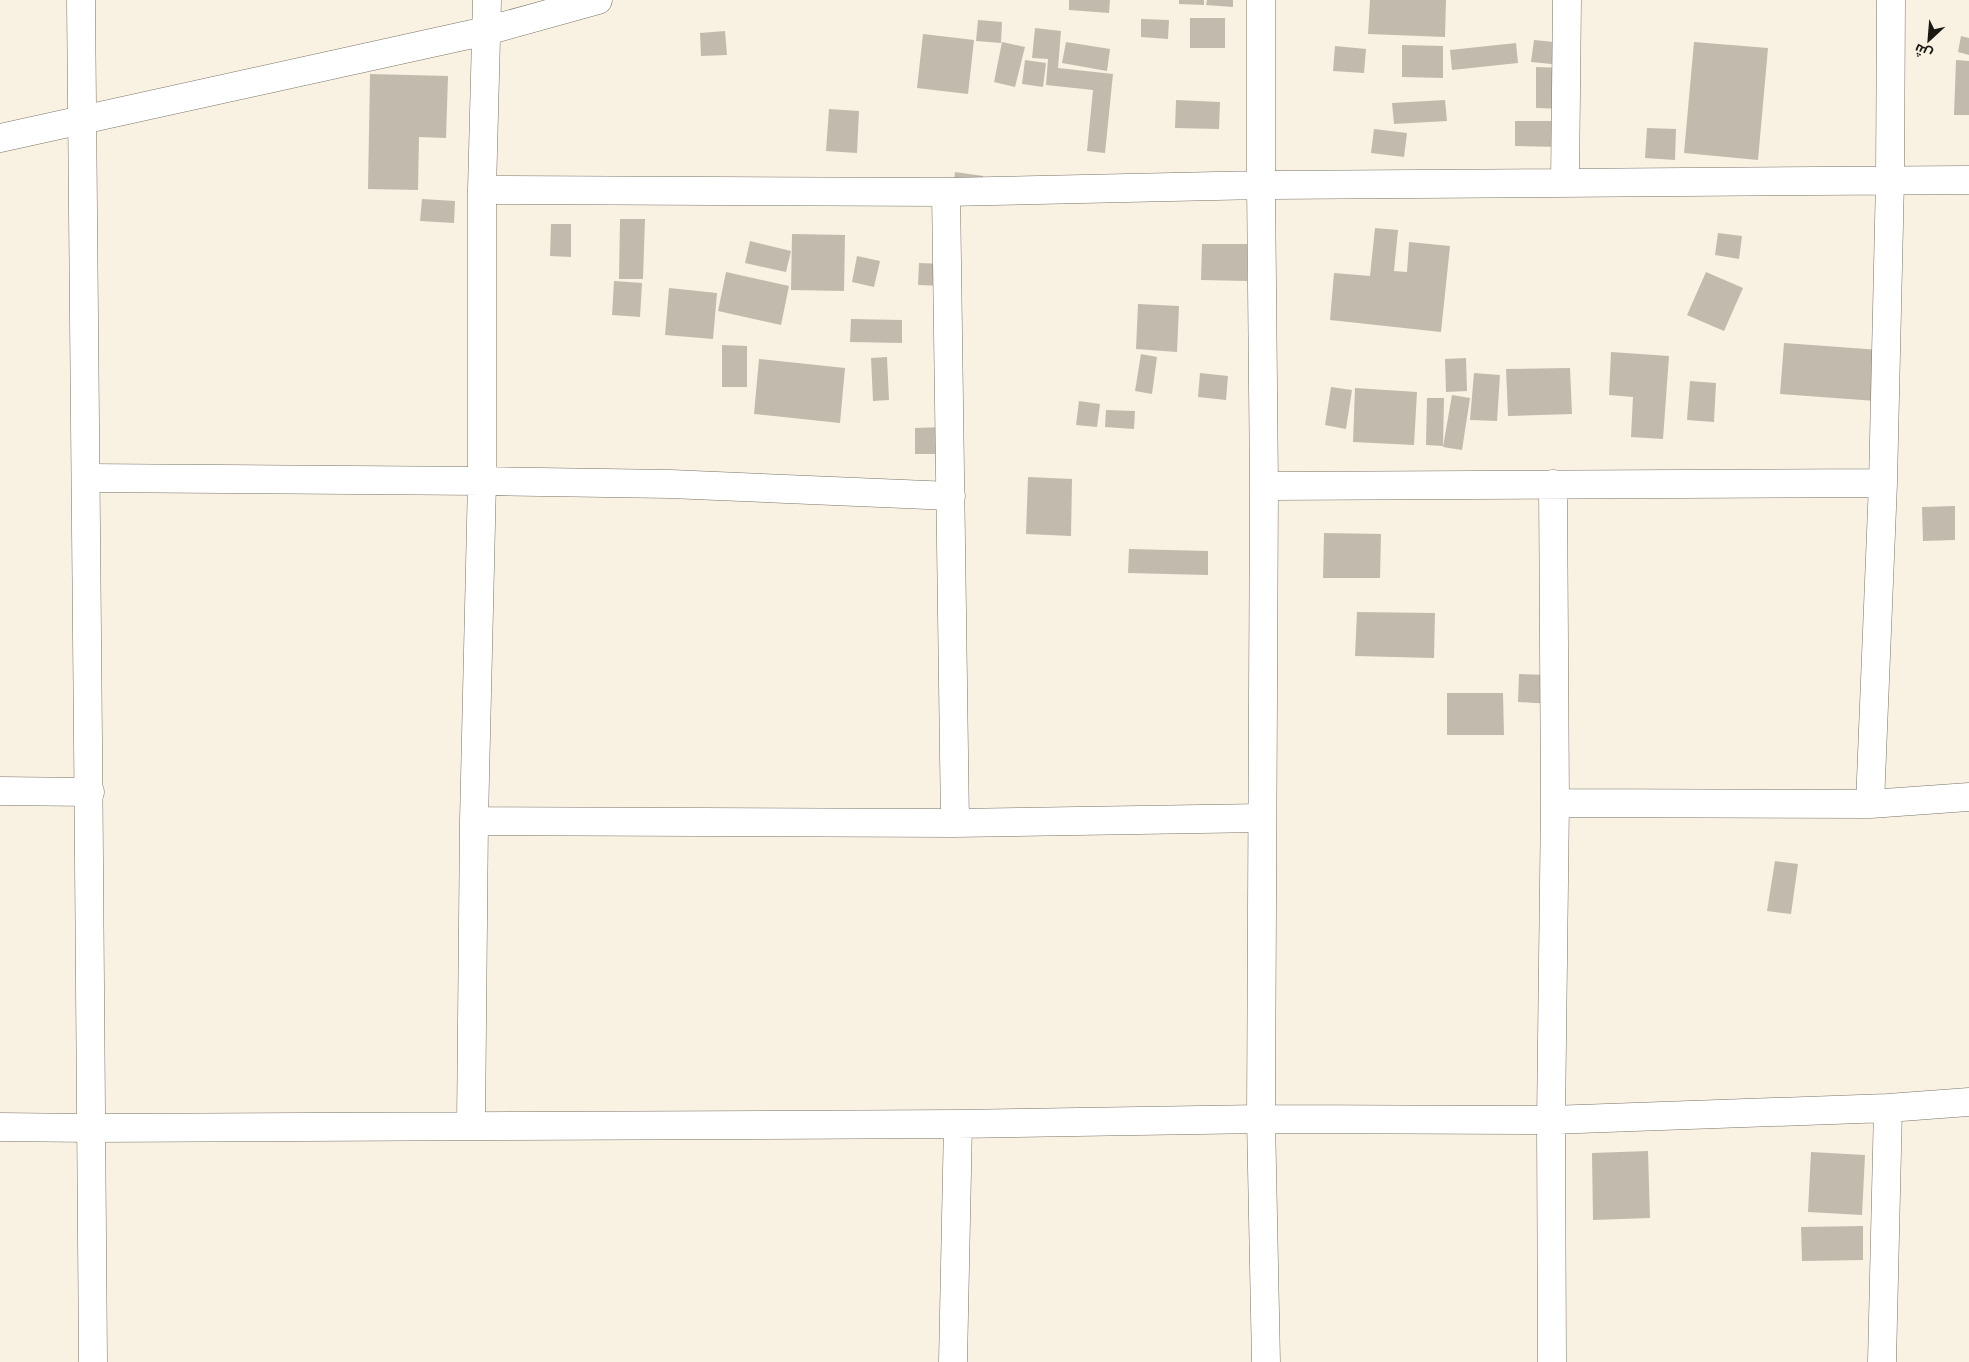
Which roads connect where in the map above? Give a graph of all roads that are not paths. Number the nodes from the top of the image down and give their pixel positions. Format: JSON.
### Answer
{"nodes":[{"id":1,"x":82,"y":0,"type":"edge"},
{"id":2,"x":487,"y":0,"type":"edge"},
{"id":3,"x":598,"y":0,"type":"edge"},
{"id":4,"x":1261,"y":0,"type":"edge"},
{"id":5,"x":1567,"y":0,"type":"edge"},
{"id":6,"x":1891,"y":0,"type":"edge"},
{"id":7,"x":486,"y":32,"type":"junction"},
{"id":8,"x":84,"y":121,"type":"junction"},
{"id":9,"x":0,"y":138,"type":"edge"},
{"id":10,"x":1890,"y":180,"type":"junction"},
{"id":11,"x":1969,"y":180,"type":"edge"},
{"id":12,"x":1565,"y":182,"type":"junction"},
{"id":13,"x":1261,"y":185,"type":"junction"},
{"id":14,"x":482,"y":190,"type":"junction"},
{"id":15,"x":946,"y":192,"type":"junction"},
{"id":16,"x":87,"y":478,"type":"junction"},
{"id":17,"x":482,"y":481,"type":"junction"},
{"id":18,"x":1884,"y":483,"type":"junction"},
{"id":19,"x":1553,"y":484,"type":"junction"},
{"id":20,"x":1264,"y":486,"type":"junction"},
{"id":21,"x":951,"y":496,"type":"junction"},
{"id":22,"x":0,"y":791,"type":"edge"},
{"id":23,"x":90,"y":792,"type":"junction"},
{"id":24,"x":1969,"y":798,"type":"edge"},
{"id":25,"x":1555,"y":803,"type":"junction"},
{"id":26,"x":1870,"y":804,"type":"junction"},
{"id":27,"x":1262,"y":818,"type":"junction"},
{"id":28,"x":474,"y":821,"type":"junction"},
{"id":29,"x":955,"y":823,"type":"junction"},
{"id":30,"x":1969,"y":1102,"type":"edge"},
{"id":31,"x":1888,"y":1108,"type":"junction"},
{"id":32,"x":1261,"y":1119,"type":"junction"},
{"id":33,"x":1551,"y":1120,"type":"junction"},
{"id":34,"x":958,"y":1124,"type":"junction"},
{"id":35,"x":471,"y":1125,"type":"junction"},
{"id":36,"x":0,"y":1127,"type":"edge"},
{"id":37,"x":90,"y":1128,"type":"junction"},
{"id":38,"x":93,"y":1362,"type":"edge"},
{"id":39,"x":953,"y":1362,"type":"edge"},
{"id":40,"x":1266,"y":1362,"type":"edge"},
{"id":41,"x":1552,"y":1362,"type":"edge"},
{"id":42,"x":1882,"y":1362,"type":"edge"}],
"edges":[{"from":1,"to":8,"type":"street"},
{"from":2,"to":7,"type":"street"},
{"from":3,"to":7,"type":"street"},
{"from":4,"to":13,"type":"street"},
{"from":5,"to":12,"type":"street"},
{"from":6,"to":10,"type":"street"},
{"from":7,"to":8,"type":"street"},
{"from":7,"to":14,"type":"street"},
{"from":8,"to":9,"type":"street"},
{"from":8,"to":16,"type":"street"},
{"from":10,"to":11,"type":"street"},
{"from":10,"to":12,"type":"street"},
{"from":10,"to":18,"type":"street"},
{"from":12,"to":13,"type":"street"},
{"from":13,"to":15,"type":"street"},
{"from":13,"to":20,"type":"street"},
{"from":14,"to":15,"type":"street"},
{"from":14,"to":17,"type":"street"},
{"from":15,"to":21,"type":"street"},
{"from":16,"to":17,"type":"street"},
{"from":16,"to":23,"type":"street"},
{"from":17,"to":21,"type":"street"},
{"from":17,"to":28,"type":"street"},
{"from":18,"to":19,"type":"street"},
{"from":18,"to":26,"type":"street"},
{"from":19,"to":20,"type":"street"},
{"from":19,"to":25,"type":"street"},
{"from":20,"to":27,"type":"street"},
{"from":21,"to":29,"type":"street"},
{"from":22,"to":23,"type":"street"},
{"from":23,"to":37,"type":"street"},
{"from":24,"to":26,"type":"street"},
{"from":25,"to":26,"type":"street"},
{"from":25,"to":33,"type":"street"},
{"from":27,"to":29,"type":"street"},
{"from":27,"to":32,"type":"street"},
{"from":28,"to":29,"type":"street"},
{"from":28,"to":35,"type":"street"},
{"from":30,"to":31,"type":"street"},
{"from":31,"to":33,"type":"street"},
{"from":31,"to":42,"type":"street"},
{"from":32,"to":33,"type":"street"},
{"from":32,"to":34,"type":"street"},
{"from":32,"to":40,"type":"street"},
{"from":33,"to":41,"type":"street"},
{"from":34,"to":35,"type":"street"},
{"from":34,"to":39,"type":"street"},
{"from":35,"to":37,"type":"street"},
{"from":36,"to":37,"type":"street"},
{"from":37,"to":38,"type":"street"}]}
